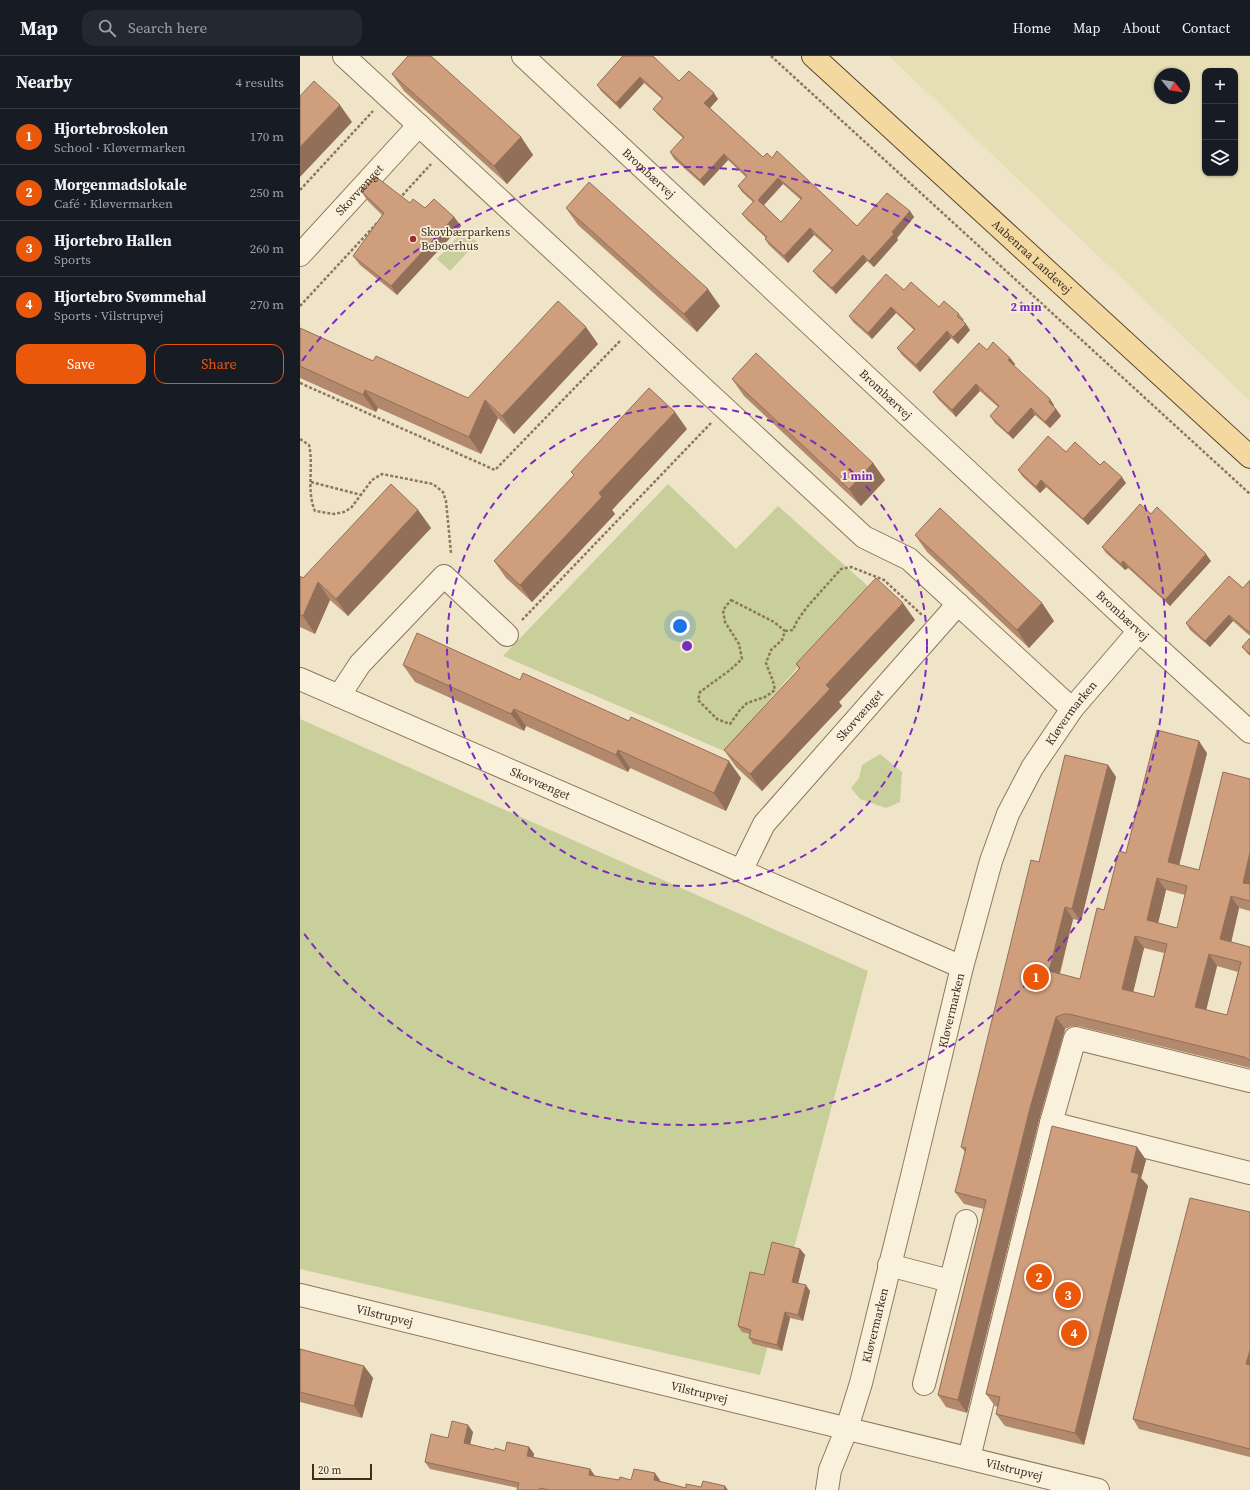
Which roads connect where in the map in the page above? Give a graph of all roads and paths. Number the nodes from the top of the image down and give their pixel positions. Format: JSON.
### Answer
{"nodes":[{"id":1,"x":344,"y":56,"type":"edge"},
{"id":2,"x":523,"y":56,"type":"edge"},
{"id":3,"x":771,"y":56,"type":"edge"},
{"id":4,"x":813,"y":56,"type":"edge"},
{"id":5,"x":387,"y":96,"type":"junction"},
{"id":6,"x":419,"y":126,"type":"junction"},
{"id":7,"x":445,"y":149,"type":"junction"},
{"id":8,"x":300,"y":190,"type":"edge"},
{"id":9,"x":397,"y":201,"type":"edge"},
{"id":10,"x":381,"y":219,"type":"edge"},
{"id":11,"x":300,"y":255,"type":"edge"},
{"id":12,"x":300,"y":306,"type":"edge"},
{"id":13,"x":636,"y":326,"type":"junction"},
{"id":14,"x":300,"y":383,"type":"edge"},
{"id":15,"x":726,"y":409,"type":"junction"},
{"id":16,"x":300,"y":439,"type":"edge"},
{"id":17,"x":1250,"y":457,"type":"edge"},
{"id":18,"x":311,"y":482,"type":"junction"},
{"id":19,"x":1250,"y":494,"type":"edge"},
{"id":20,"x":361,"y":495,"type":"junction"},
{"id":21,"x":451,"y":553,"type":"dead end"},
{"id":22,"x":958,"y":604,"type":"junction"},
{"id":23,"x":937,"y":628,"type":"junction"},
{"id":24,"x":1139,"y":631,"type":"junction"},
{"id":25,"x":785,"y":632,"type":"junction"},
{"id":26,"x":507,"y":635,"type":"joint"},
{"id":27,"x":300,"y":679,"type":"edge"},
{"id":28,"x":339,"y":696,"type":"junction"},
{"id":29,"x":1072,"y":709,"type":"junction"},
{"id":30,"x":1250,"y":732,"type":"edge"},
{"id":31,"x":741,"y":871,"type":"junction"},
{"id":32,"x":962,"y":966,"type":"junction"},
{"id":33,"x":1250,"y":1081,"type":"edge"},
{"id":34,"x":1051,"y":1123,"type":"junction"},
{"id":35,"x":1250,"y":1173,"type":"edge"},
{"id":36,"x":966,"y":1221,"type":"dead end"},
{"id":37,"x":889,"y":1265,"type":"junction"},
{"id":38,"x":950,"y":1281,"type":"junction"},
{"id":39,"x":300,"y":1295,"type":"edge"},
{"id":40,"x":924,"y":1384,"type":"dead end"},
{"id":41,"x":847,"y":1428,"type":"junction"},
{"id":42,"x":969,"y":1458,"type":"junction"},
{"id":43,"x":827,"y":1490,"type":"edge"},
{"id":44,"x":1098,"y":1490,"type":"edge"}],
"edges":[{"from":1,"to":5,"type":"street"},
{"from":2,"to":24,"type":"street","name":"Brombærvej"},
{"from":3,"to":19,"type":"path"},
{"from":4,"to":17,"type":"main road","name":"Aabenraa Landevej"},
{"from":5,"to":6,"type":"street"},
{"from":5,"to":8,"type":"path"},
{"from":6,"to":7,"type":"street"},
{"from":6,"to":11,"type":"street","name":"Skovvænget"},
{"from":7,"to":9,"type":"path"},
{"from":7,"to":13,"type":"street"},
{"from":10,"to":12,"type":"path"},
{"from":13,"to":14,"type":"path"},
{"from":13,"to":15,"type":"street"},
{"from":15,"to":22,"type":"street"},
{"from":15,"to":26,"type":"path"},
{"from":16,"to":18,"type":"path"},
{"from":18,"to":20,"type":"path"},
{"from":18,"to":20,"type":"path"},
{"from":20,"to":21,"type":"path"},
{"from":22,"to":23,"type":"street","name":"Skovvænget"},
{"from":22,"to":29,"type":"street"},
{"from":23,"to":25,"type":"path"},
{"from":23,"to":31,"type":"street","name":"Skovvænget"},
{"from":24,"to":29,"type":"street","name":"Kløvermarken"},
{"from":24,"to":30,"type":"street","name":"Brombærvej"},
{"from":25,"to":25,"type":"path"},
{"from":26,"to":28,"type":"street"},
{"from":27,"to":28,"type":"street","name":"Skovvænget"},
{"from":28,"to":31,"type":"street","name":"Skovvænget"},
{"from":29,"to":32,"type":"street","name":"Kløvermarken"},
{"from":31,"to":32,"type":"street","name":"Skovvænget"},
{"from":32,"to":37,"type":"street","name":"Kløvermarken"},
{"from":33,"to":34,"type":"street"},
{"from":34,"to":35,"type":"street"},
{"from":34,"to":42,"type":"street"},
{"from":36,"to":38,"type":"street"},
{"from":37,"to":38,"type":"street"},
{"from":37,"to":41,"type":"street","name":"Kløvermarken"},
{"from":38,"to":40,"type":"street"},
{"from":39,"to":41,"type":"street","name":"Vilstrupvej"},
{"from":41,"to":42,"type":"street","name":"Vilstrupvej"},
{"from":41,"to":43,"type":"street","name":"Kløvermarken"},
{"from":42,"to":44,"type":"street","name":"Vilstrupvej"}]}
